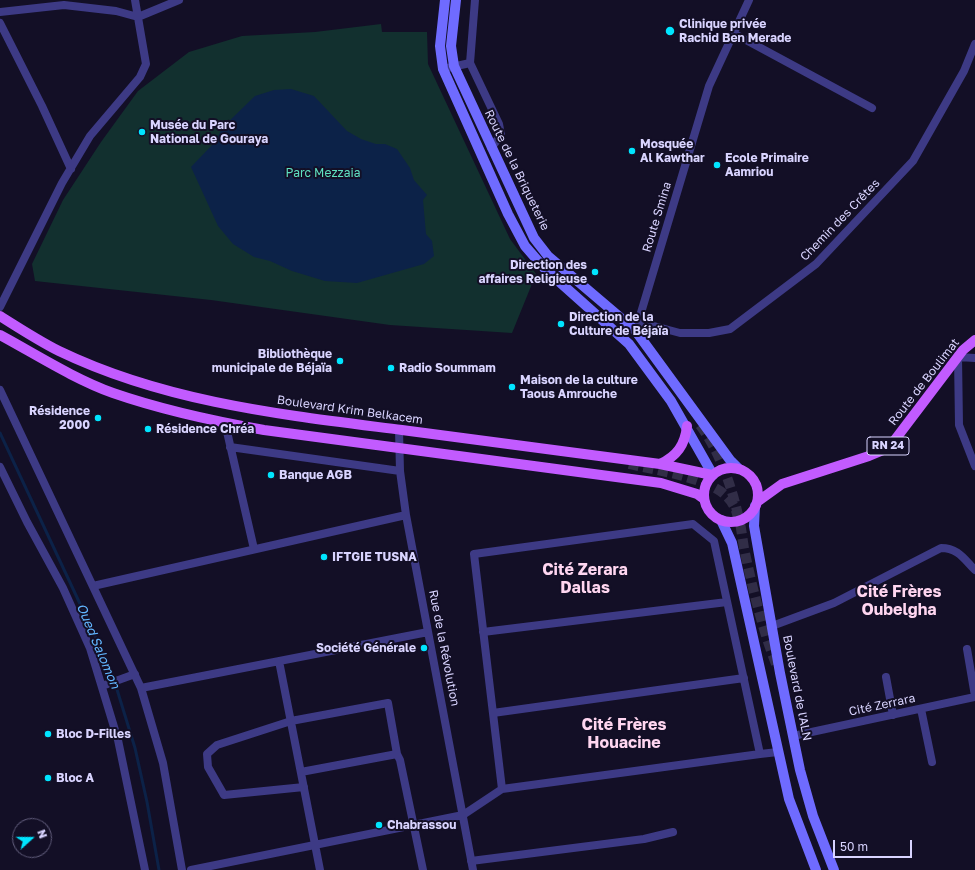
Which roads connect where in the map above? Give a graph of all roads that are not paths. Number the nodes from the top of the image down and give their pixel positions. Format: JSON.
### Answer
{"nodes":[{"id":1,"x":135,"y":0,"type":"edge"},
{"id":2,"x":179,"y":0,"type":"edge"},
{"id":3,"x":445,"y":0,"type":"edge"},
{"id":4,"x":456,"y":0,"type":"edge"},
{"id":5,"x":476,"y":0,"type":"edge"},
{"id":6,"x":749,"y":0,"type":"edge"},
{"id":7,"x":0,"y":12,"type":"edge"},
{"id":8,"x":138,"y":17,"type":"junction"},
{"id":9,"x":0,"y":23,"type":"edge"},
{"id":10,"x":733,"y":33,"type":"junction"},
{"id":11,"x":975,"y":44,"type":"edge"},
{"id":12,"x":470,"y":63,"type":"junction"},
{"id":13,"x":454,"y":66,"type":"junction"},
{"id":14,"x":443,"y":70,"type":"junction"},
{"id":15,"x":872,"y":108,"type":"dead end"},
{"id":16,"x":491,"y":148,"type":"junction"},
{"id":17,"x":71,"y":168,"type":"junction"},
{"id":18,"x":0,"y":307,"type":"edge"},
{"id":19,"x":0,"y":316,"type":"edge"},
{"id":20,"x":637,"y":326,"type":"junction"},
{"id":21,"x":0,"y":335,"type":"edge"},
{"id":22,"x":975,"y":340,"type":"edge"},
{"id":23,"x":958,"y":358,"type":"junction"},
{"id":24,"x":975,"y":358,"type":"edge"},
{"id":25,"x":0,"y":390,"type":"edge"},
{"id":26,"x":225,"y":423,"type":"junction"},
{"id":27,"x":687,"y":426,"type":"junction"},
{"id":28,"x":399,"y":430,"type":"junction"},
{"id":29,"x":230,"y":447,"type":"junction"},
{"id":30,"x":398,"y":448,"type":"junction"},
{"id":31,"x":660,"y":464,"type":"junction"},
{"id":32,"x":975,"y":466,"type":"edge"},
{"id":33,"x":0,"y":467,"type":"edge"},
{"id":34,"x":739,"y":469,"type":"junction"},
{"id":35,"x":400,"y":471,"type":"junction"},
{"id":36,"x":712,"y":475,"type":"junction"},
{"id":37,"x":753,"y":479,"type":"junction"},
{"id":38,"x":782,"y":484,"type":"junction"},
{"id":39,"x":704,"y":499,"type":"junction"},
{"id":40,"x":756,"y":504,"type":"junction"},
{"id":41,"x":406,"y":515,"type":"junction"},
{"id":42,"x":721,"y":520,"type":"junction"},
{"id":43,"x":254,"y":549,"type":"junction"},
{"id":44,"x":975,"y":570,"type":"edge"},
{"id":45,"x":93,"y":586,"type":"junction"},
{"id":46,"x":727,"y":602,"type":"junction"},
{"id":47,"x":772,"y":626,"type":"junction"},
{"id":48,"x":428,"y":632,"type":"junction"},
{"id":49,"x":483,"y":632,"type":"junction"},
{"id":50,"x":967,"y":649,"type":"dead end"},
{"id":51,"x":279,"y":661,"type":"junction"},
{"id":52,"x":131,"y":675,"type":"junction"},
{"id":53,"x":886,"y":677,"type":"dead end"},
{"id":54,"x":744,"y":678,"type":"junction"},
{"id":55,"x":104,"y":686,"type":"junction"},
{"id":56,"x":142,"y":688,"type":"junction"},
{"id":57,"x":975,"y":696,"type":"edge"},
{"id":58,"x":921,"y":709,"type":"junction"},
{"id":59,"x":493,"y":713,"type":"junction"},
{"id":60,"x":893,"y":714,"type":"junction"},
{"id":61,"x":291,"y":721,"type":"junction"},
{"id":62,"x":793,"y":736,"type":"junction"},
{"id":63,"x":778,"y":752,"type":"junction"},
{"id":64,"x":397,"y":754,"type":"junction"},
{"id":65,"x":760,"y":754,"type":"junction"},
{"id":66,"x":932,"y":762,"type":"dead end"},
{"id":67,"x":301,"y":772,"type":"junction"},
{"id":68,"x":304,"y":787,"type":"junction"},
{"id":69,"x":502,"y":789,"type":"junction"},
{"id":70,"x":463,"y":815,"type":"junction"},
{"id":71,"x":415,"y":824,"type":"junction"},
{"id":72,"x":673,"y":832,"type":"dead end"},
{"id":73,"x":315,"y":844,"type":"junction"},
{"id":74,"x":471,"y":861,"type":"junction"},
{"id":75,"x":145,"y":870,"type":"edge"},
{"id":76,"x":182,"y":870,"type":"edge"},
{"id":77,"x":191,"y":870,"type":"edge"},
{"id":78,"x":320,"y":870,"type":"edge"},
{"id":79,"x":423,"y":870,"type":"edge"},
{"id":80,"x":473,"y":870,"type":"edge"},
{"id":81,"x":816,"y":870,"type":"edge"},
{"id":82,"x":834,"y":870,"type":"edge"}],
"edges":[{"from":1,"to":8,"type":"street"},
{"from":2,"to":8,"type":"street"},
{"from":3,"to":14,"type":"street","name":"Route de la Briqueterie"},
{"from":4,"to":13,"type":"street","name":"Route de la Briqueterie"},
{"from":5,"to":12,"type":"street"},
{"from":6,"to":10,"type":"street","name":"Route Smina"},
{"from":7,"to":8,"type":"street"},
{"from":8,"to":17,"type":"street"},
{"from":9,"to":17,"type":"street"},
{"from":10,"to":15,"type":"street"},
{"from":10,"to":20,"type":"street","name":"Route Smina"},
{"from":11,"to":20,"type":"street","name":"Chemin des Crêtes"},
{"from":12,"to":13,"type":"street"},
{"from":12,"to":16,"type":"street"},
{"from":13,"to":14,"type":"street"},
{"from":13,"to":16,"type":"street","name":"Route de la Briqueterie"},
{"from":14,"to":27,"type":"street","name":"Route de la Briqueterie"},
{"from":16,"to":20,"type":"street","name":"Route de la Briqueterie"},
{"from":17,"to":18,"type":"street"},
{"from":19,"to":28,"type":"main road","name":"Boulevard Krim Belkacem"},
{"from":20,"to":34,"type":"street","name":"Route de la Briqueterie"},
{"from":21,"to":26,"type":"main road"},
{"from":22,"to":23,"type":"main road","name":"Route de Boulimat","number":"RN 24"},
{"from":23,"to":24,"type":"street"},
{"from":23,"to":32,"type":"street"},
{"from":23,"to":38,"type":"main road","name":"Route de Boulimat","number":"RN 24"},
{"from":25,"to":45,"type":"street"},
{"from":26,"to":29,"type":"street"},
{"from":26,"to":30,"type":"main road"},
{"from":27,"to":31,"type":"main road"},
{"from":27,"to":36,"type":"street","name":"Route de la Briqueterie"},
{"from":28,"to":30,"type":"street","name":"Rue de la Révolution"},
{"from":28,"to":31,"type":"main road","name":"Boulevard Krim Belkacem"},
{"from":29,"to":35,"type":"street"},
{"from":29,"to":43,"type":"street"},
{"from":30,"to":35,"type":"street","name":"Rue de la Révolution"},
{"from":30,"to":39,"type":"main road"},
{"from":31,"to":36,"type":"main road","name":"Boulevard Krim Belkacem"},
{"from":33,"to":55,"type":"street"},
{"from":34,"to":36,"type":"main road"},
{"from":34,"to":37,"type":"main road"},
{"from":35,"to":41,"type":"street","name":"Rue de la Révolution"},
{"from":36,"to":39,"type":"main road"},
{"from":37,"to":38,"type":"main road","name":"Route de Boulimat","number":"RN 24"},
{"from":37,"to":40,"type":"main road"},
{"from":38,"to":40,"type":"main road","name":"Route de Boulimat","number":"RN 24"},
{"from":39,"to":42,"type":"main road"},
{"from":40,"to":42,"type":"main road"},
{"from":40,"to":47,"type":"street","name":"Boulevard de l'ALN"},
{"from":41,"to":43,"type":"street"},
{"from":41,"to":48,"type":"street","name":"Rue de la Révolution"},
{"from":42,"to":63,"type":"street"},
{"from":43,"to":45,"type":"street"},
{"from":44,"to":47,"type":"street"},
{"from":45,"to":52,"type":"street"},
{"from":46,"to":49,"type":"street"},
{"from":46,"to":49,"type":"street"},
{"from":46,"to":54,"type":"street"},
{"from":47,"to":62,"type":"street","name":"Boulevard de l'ALN"},
{"from":48,"to":51,"type":"street"},
{"from":48,"to":70,"type":"street","name":"Rue de la Révolution"},
{"from":49,"to":59,"type":"street"},
{"from":50,"to":57,"type":"street"},
{"from":51,"to":56,"type":"street"},
{"from":51,"to":61,"type":"street"},
{"from":52,"to":55,"type":"street"},
{"from":52,"to":56,"type":"street"},
{"from":53,"to":60,"type":"street"},
{"from":54,"to":59,"type":"street"},
{"from":54,"to":65,"type":"street"},
{"from":55,"to":75,"type":"street"},
{"from":56,"to":76,"type":"street"},
{"from":57,"to":58,"type":"street","name":"Cité Zerrara"},
{"from":58,"to":60,"type":"street","name":"Cité Zerrara"},
{"from":58,"to":66,"type":"street"},
{"from":59,"to":69,"type":"street"},
{"from":60,"to":62,"type":"street","name":"Cité Zerrara"},
{"from":61,"to":64,"type":"street"},
{"from":61,"to":67,"type":"street"},
{"from":61,"to":68,"type":"street"},
{"from":62,"to":82,"type":"street","name":"Boulevard de l'ALN"},
{"from":63,"to":65,"type":"street"},
{"from":63,"to":81,"type":"street"},
{"from":64,"to":67,"type":"street"},
{"from":64,"to":71,"type":"street"},
{"from":65,"to":69,"type":"street"},
{"from":67,"to":68,"type":"street"},
{"from":68,"to":73,"type":"street"},
{"from":69,"to":70,"type":"street"},
{"from":70,"to":71,"type":"street"},
{"from":70,"to":74,"type":"street","name":"Rue de la Révolution"},
{"from":71,"to":73,"type":"street"},
{"from":71,"to":79,"type":"street"},
{"from":72,"to":74,"type":"street"},
{"from":73,"to":77,"type":"street"},
{"from":73,"to":78,"type":"street"},
{"from":74,"to":80,"type":"street","name":"Rue de la Révolution"}]}
